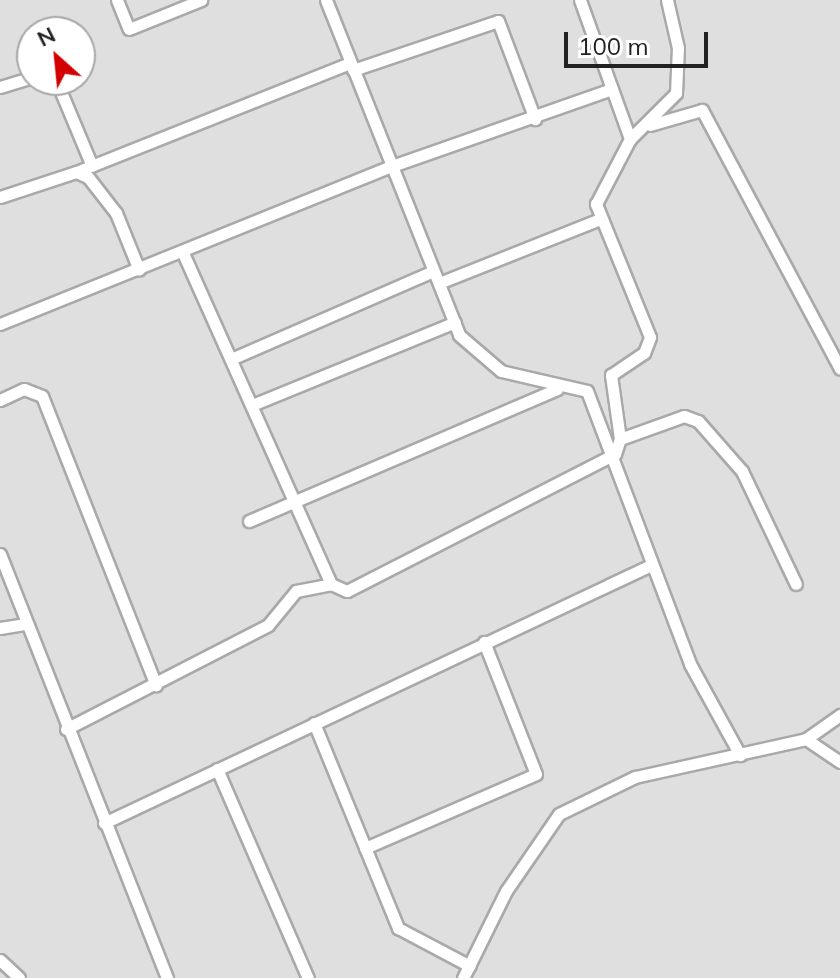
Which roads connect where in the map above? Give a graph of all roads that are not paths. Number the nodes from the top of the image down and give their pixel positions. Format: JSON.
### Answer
{"nodes":[{"id":1,"x":117,"y":0,"type":"edge"},
{"id":2,"x":201,"y":0,"type":"edge"},
{"id":3,"x":326,"y":0,"type":"edge"},
{"id":4,"x":580,"y":0,"type":"edge"},
{"id":5,"x":667,"y":0,"type":"edge"},
{"id":6,"x":351,"y":67,"type":"junction"},
{"id":7,"x":612,"y":89,"type":"junction"},
{"id":8,"x":63,"y":96,"type":"edge"},
{"id":9,"x":535,"y":119,"type":"junction"},
{"id":10,"x":644,"y":127,"type":"junction"},
{"id":11,"x":630,"y":139,"type":"junction"},
{"id":12,"x":92,"y":166,"type":"junction"},
{"id":13,"x":389,"y":167,"type":"junction"},
{"id":14,"x":76,"y":172,"type":"junction"},
{"id":15,"x":0,"y":197,"type":"edge"},
{"id":16,"x":600,"y":219,"type":"junction"},
{"id":17,"x":183,"y":253,"type":"junction"},
{"id":18,"x":139,"y":270,"type":"junction"},
{"id":19,"x":433,"y":271,"type":"junction"},
{"id":20,"x":439,"y":283,"type":"junction"},
{"id":21,"x":455,"y":322,"type":"junction"},
{"id":22,"x":0,"y":324,"type":"edge"},
{"id":23,"x":231,"y":359,"type":"junction"},
{"id":24,"x":840,"y":368,"type":"edge"},
{"id":25,"x":557,"y":389,"type":"junction"},
{"id":26,"x":0,"y":400,"type":"edge"},
{"id":27,"x":252,"y":405,"type":"junction"},
{"id":28,"x":620,"y":439,"type":"junction"},
{"id":29,"x":615,"y":454,"type":"junction"},
{"id":30,"x":295,"y":501,"type":"junction"},
{"id":31,"x":249,"y":521,"type":"dead end"},
{"id":32,"x":0,"y":554,"type":"edge"},
{"id":33,"x":651,"y":565,"type":"junction"},
{"id":34,"x":2,"y":566,"type":"edge"},
{"id":35,"x":331,"y":584,"type":"junction"},
{"id":36,"x":796,"y":584,"type":"dead end"},
{"id":37,"x":26,"y":624,"type":"junction"},
{"id":38,"x":0,"y":628,"type":"edge"},
{"id":39,"x":484,"y":642,"type":"junction"},
{"id":40,"x":156,"y":685,"type":"junction"},
{"id":41,"x":840,"y":715,"type":"edge"},
{"id":42,"x":314,"y":723,"type":"junction"},
{"id":43,"x":66,"y":729,"type":"junction"},
{"id":44,"x":806,"y":739,"type":"junction"},
{"id":45,"x":740,"y":755,"type":"junction"},
{"id":46,"x":840,"y":762,"type":"edge"},
{"id":47,"x":217,"y":769,"type":"junction"},
{"id":48,"x":104,"y":823,"type":"junction"},
{"id":49,"x":365,"y":848,"type":"junction"},
{"id":50,"x":0,"y":960,"type":"edge"},
{"id":51,"x":470,"y":966,"type":"junction"},
{"id":52,"x":19,"y":978,"type":"edge"},
{"id":53,"x":167,"y":978,"type":"edge"},
{"id":54,"x":308,"y":978,"type":"edge"},
{"id":55,"x":463,"y":978,"type":"edge"}],
"edges":[{"from":1,"to":2,"type":"street"},
{"from":3,"to":6,"type":"street"},
{"from":4,"to":7,"type":"street"},
{"from":5,"to":10,"type":"street"},
{"from":6,"to":9,"type":"street"},
{"from":6,"to":12,"type":"street"},
{"from":6,"to":13,"type":"street"},
{"from":7,"to":9,"type":"street"},
{"from":7,"to":11,"type":"street"},
{"from":8,"to":12,"type":"street"},
{"from":9,"to":13,"type":"street"},
{"from":10,"to":11,"type":"street"},
{"from":10,"to":24,"type":"street"},
{"from":11,"to":16,"type":"street"},
{"from":12,"to":14,"type":"street"},
{"from":13,"to":17,"type":"street"},
{"from":13,"to":19,"type":"street"},
{"from":14,"to":15,"type":"street"},
{"from":14,"to":18,"type":"street"},
{"from":16,"to":20,"type":"street"},
{"from":16,"to":28,"type":"street"},
{"from":17,"to":18,"type":"street"},
{"from":17,"to":23,"type":"street"},
{"from":18,"to":22,"type":"street"},
{"from":19,"to":20,"type":"street"},
{"from":19,"to":23,"type":"street"},
{"from":20,"to":21,"type":"street"},
{"from":21,"to":25,"type":"street"},
{"from":21,"to":27,"type":"street"},
{"from":23,"to":27,"type":"street"},
{"from":25,"to":29,"type":"street"},
{"from":25,"to":30,"type":"street"},
{"from":26,"to":40,"type":"street"},
{"from":27,"to":30,"type":"street"},
{"from":28,"to":29,"type":"street"},
{"from":28,"to":36,"type":"street"},
{"from":29,"to":33,"type":"street"},
{"from":29,"to":35,"type":"street"},
{"from":30,"to":31,"type":"street"},
{"from":30,"to":35,"type":"street"},
{"from":32,"to":34,"type":"street"},
{"from":33,"to":39,"type":"street"},
{"from":33,"to":45,"type":"street"},
{"from":34,"to":37,"type":"street"},
{"from":35,"to":40,"type":"street"},
{"from":37,"to":38,"type":"street"},
{"from":37,"to":43,"type":"street"},
{"from":39,"to":42,"type":"street"},
{"from":39,"to":49,"type":"street"},
{"from":40,"to":43,"type":"street"},
{"from":41,"to":44,"type":"street"},
{"from":42,"to":47,"type":"street"},
{"from":42,"to":49,"type":"street"},
{"from":43,"to":48,"type":"street"},
{"from":44,"to":45,"type":"street"},
{"from":44,"to":46,"type":"street"},
{"from":45,"to":51,"type":"street"},
{"from":47,"to":48,"type":"street"},
{"from":47,"to":54,"type":"street"},
{"from":48,"to":53,"type":"street"},
{"from":49,"to":51,"type":"street"},
{"from":50,"to":52,"type":"street"},
{"from":51,"to":55,"type":"street"}]}
